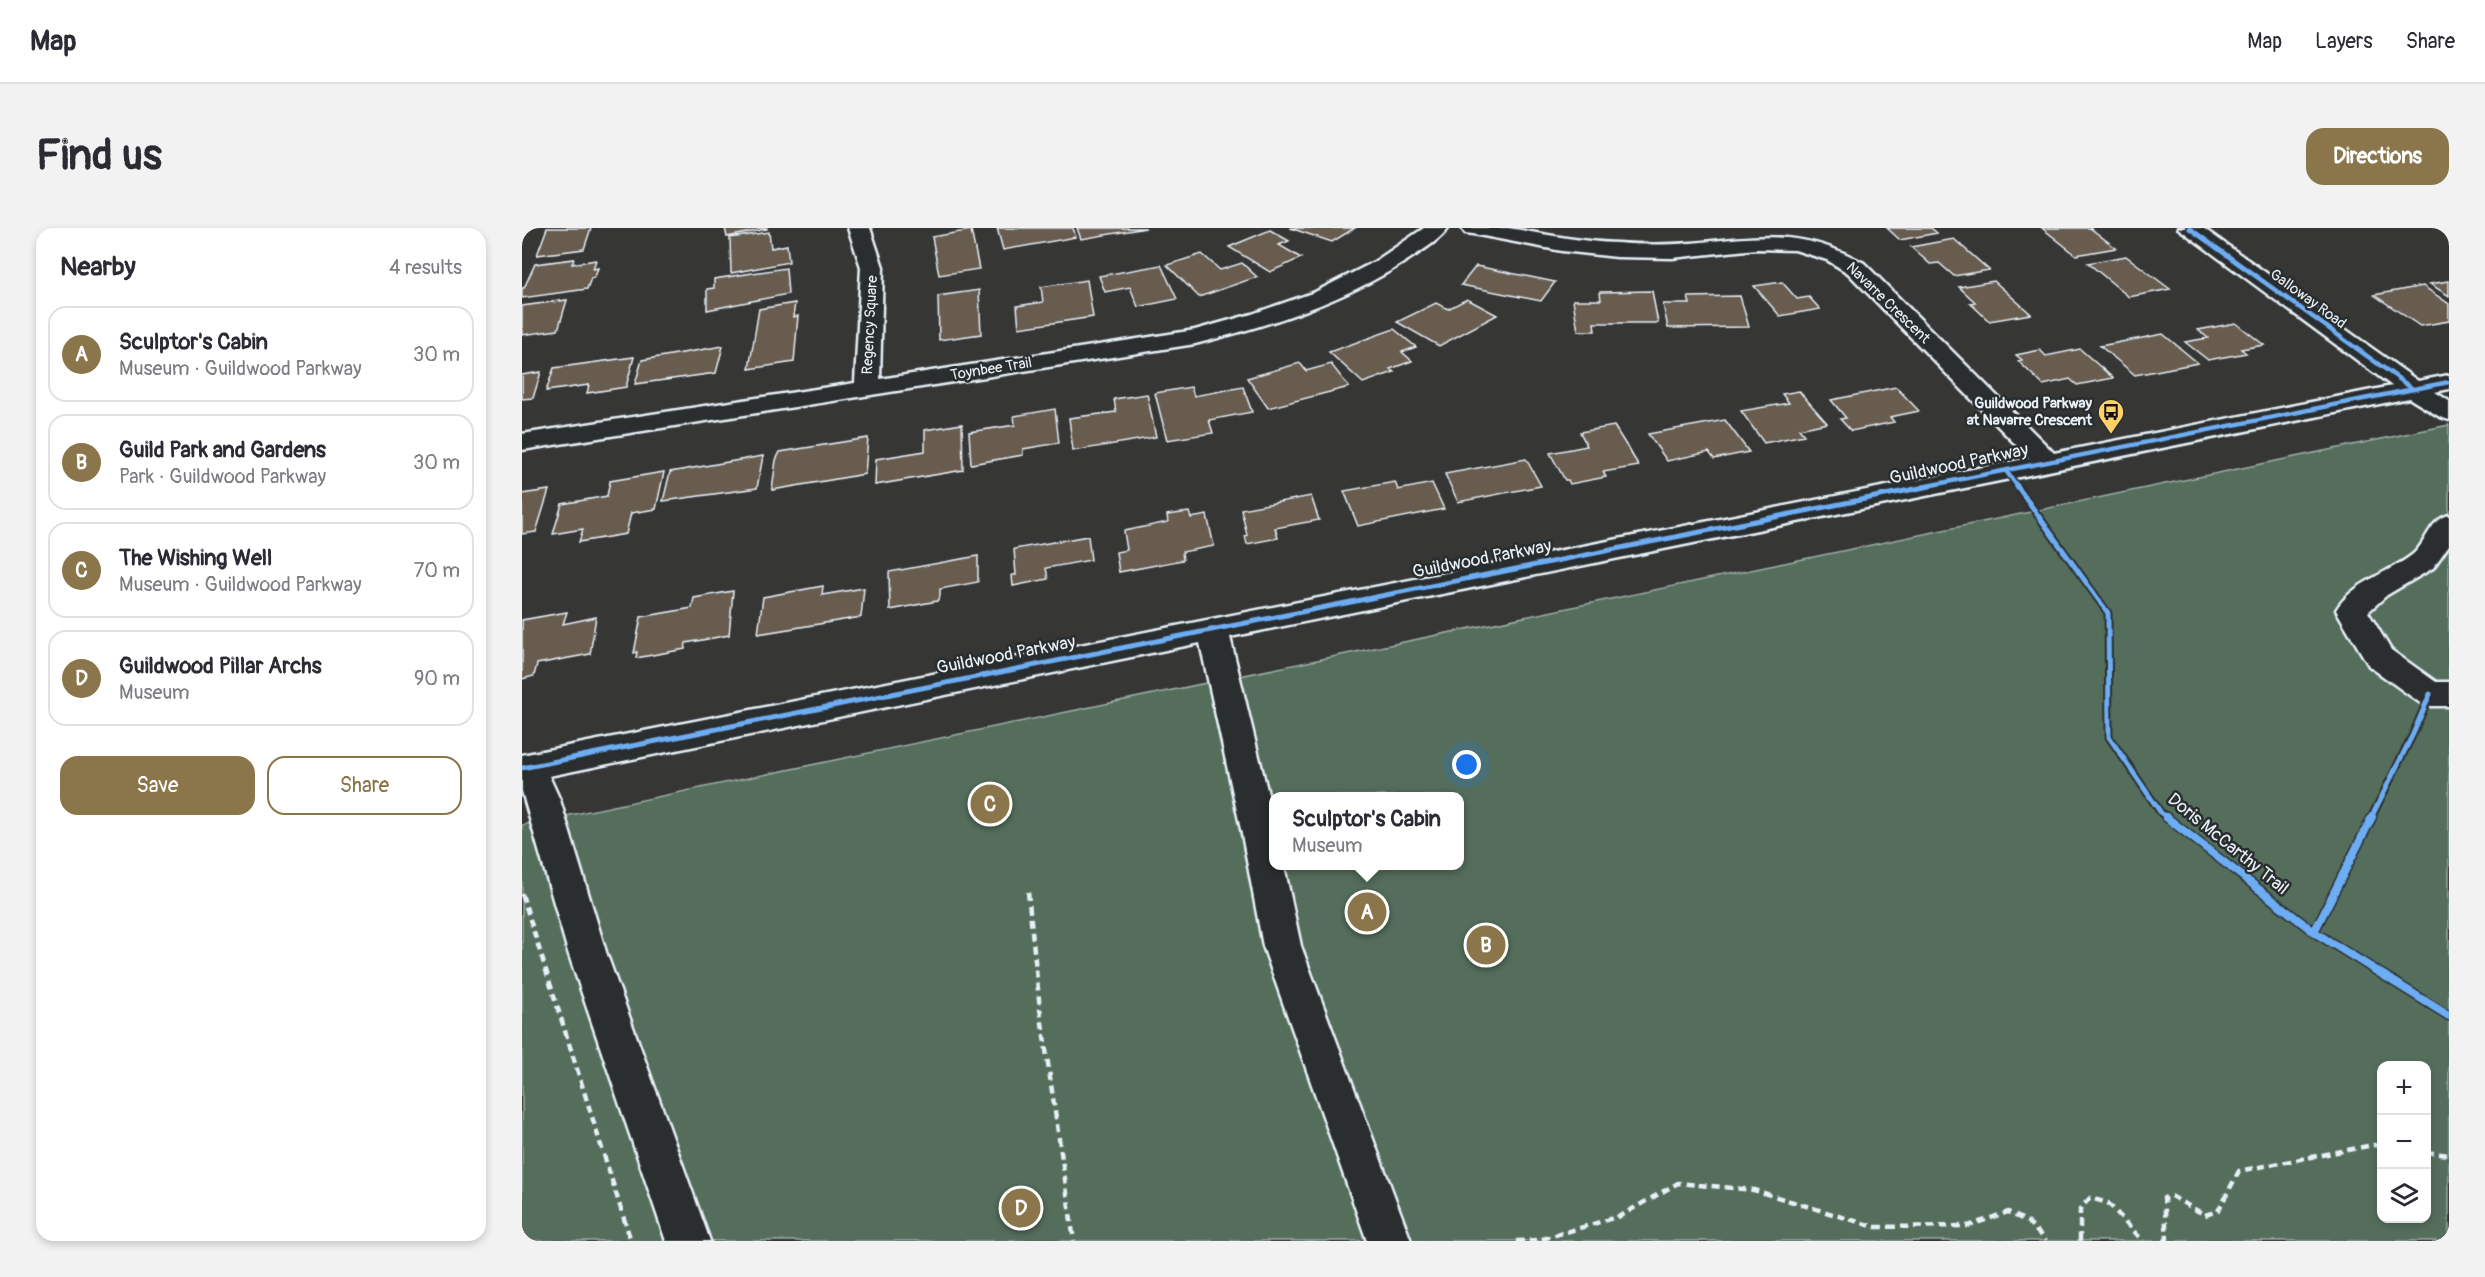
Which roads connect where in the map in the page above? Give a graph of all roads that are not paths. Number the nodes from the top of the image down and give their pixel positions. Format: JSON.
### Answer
{"nodes":[{"id":1,"x":859,"y":228,"type":"edge"},
{"id":2,"x":1437,"y":228,"type":"edge"},
{"id":3,"x":1473,"y":228,"type":"edge"},
{"id":4,"x":2189,"y":228,"type":"edge"},
{"id":5,"x":2449,"y":382,"type":"edge"},
{"id":6,"x":867,"y":388,"type":"junction"},
{"id":7,"x":2413,"y":389,"type":"junction"},
{"id":8,"x":2449,"y":412,"type":"edge"},
{"id":9,"x":522,"y":442,"type":"edge"},
{"id":10,"x":2048,"y":461,"type":"junction"},
{"id":11,"x":2449,"y":524,"type":"edge"},
{"id":12,"x":1212,"y":628,"type":"junction"},
{"id":13,"x":2449,"y":694,"type":"edge"},
{"id":14,"x":525,"y":767,"type":"edge"},
{"id":15,"x":688,"y":1241,"type":"edge"},
{"id":16,"x":1389,"y":1241,"type":"edge"}],
"edges":[{"from":1,"to":6,"type":"street","name":"Regency Square"},
{"from":2,"to":6,"type":"street","name":"Toynbee Trail"},
{"from":3,"to":10,"type":"street","name":"Navarre Crescent"},
{"from":4,"to":7,"type":"street","name":"Galloway Road"},
{"from":5,"to":7,"type":"street","name":"Guildwood Parkway"},
{"from":6,"to":9,"type":"street","name":"Toynbee Trail"},
{"from":7,"to":8,"type":"street","name":"Galloway Road"},
{"from":7,"to":10,"type":"street","name":"Guildwood Parkway"},
{"from":10,"to":12,"type":"street","name":"Guildwood Parkway"},
{"from":11,"to":13,"type":"street"},
{"from":12,"to":14,"type":"street","name":"Guildwood Parkway"},
{"from":12,"to":16,"type":"street"},
{"from":14,"to":15,"type":"street"}]}
